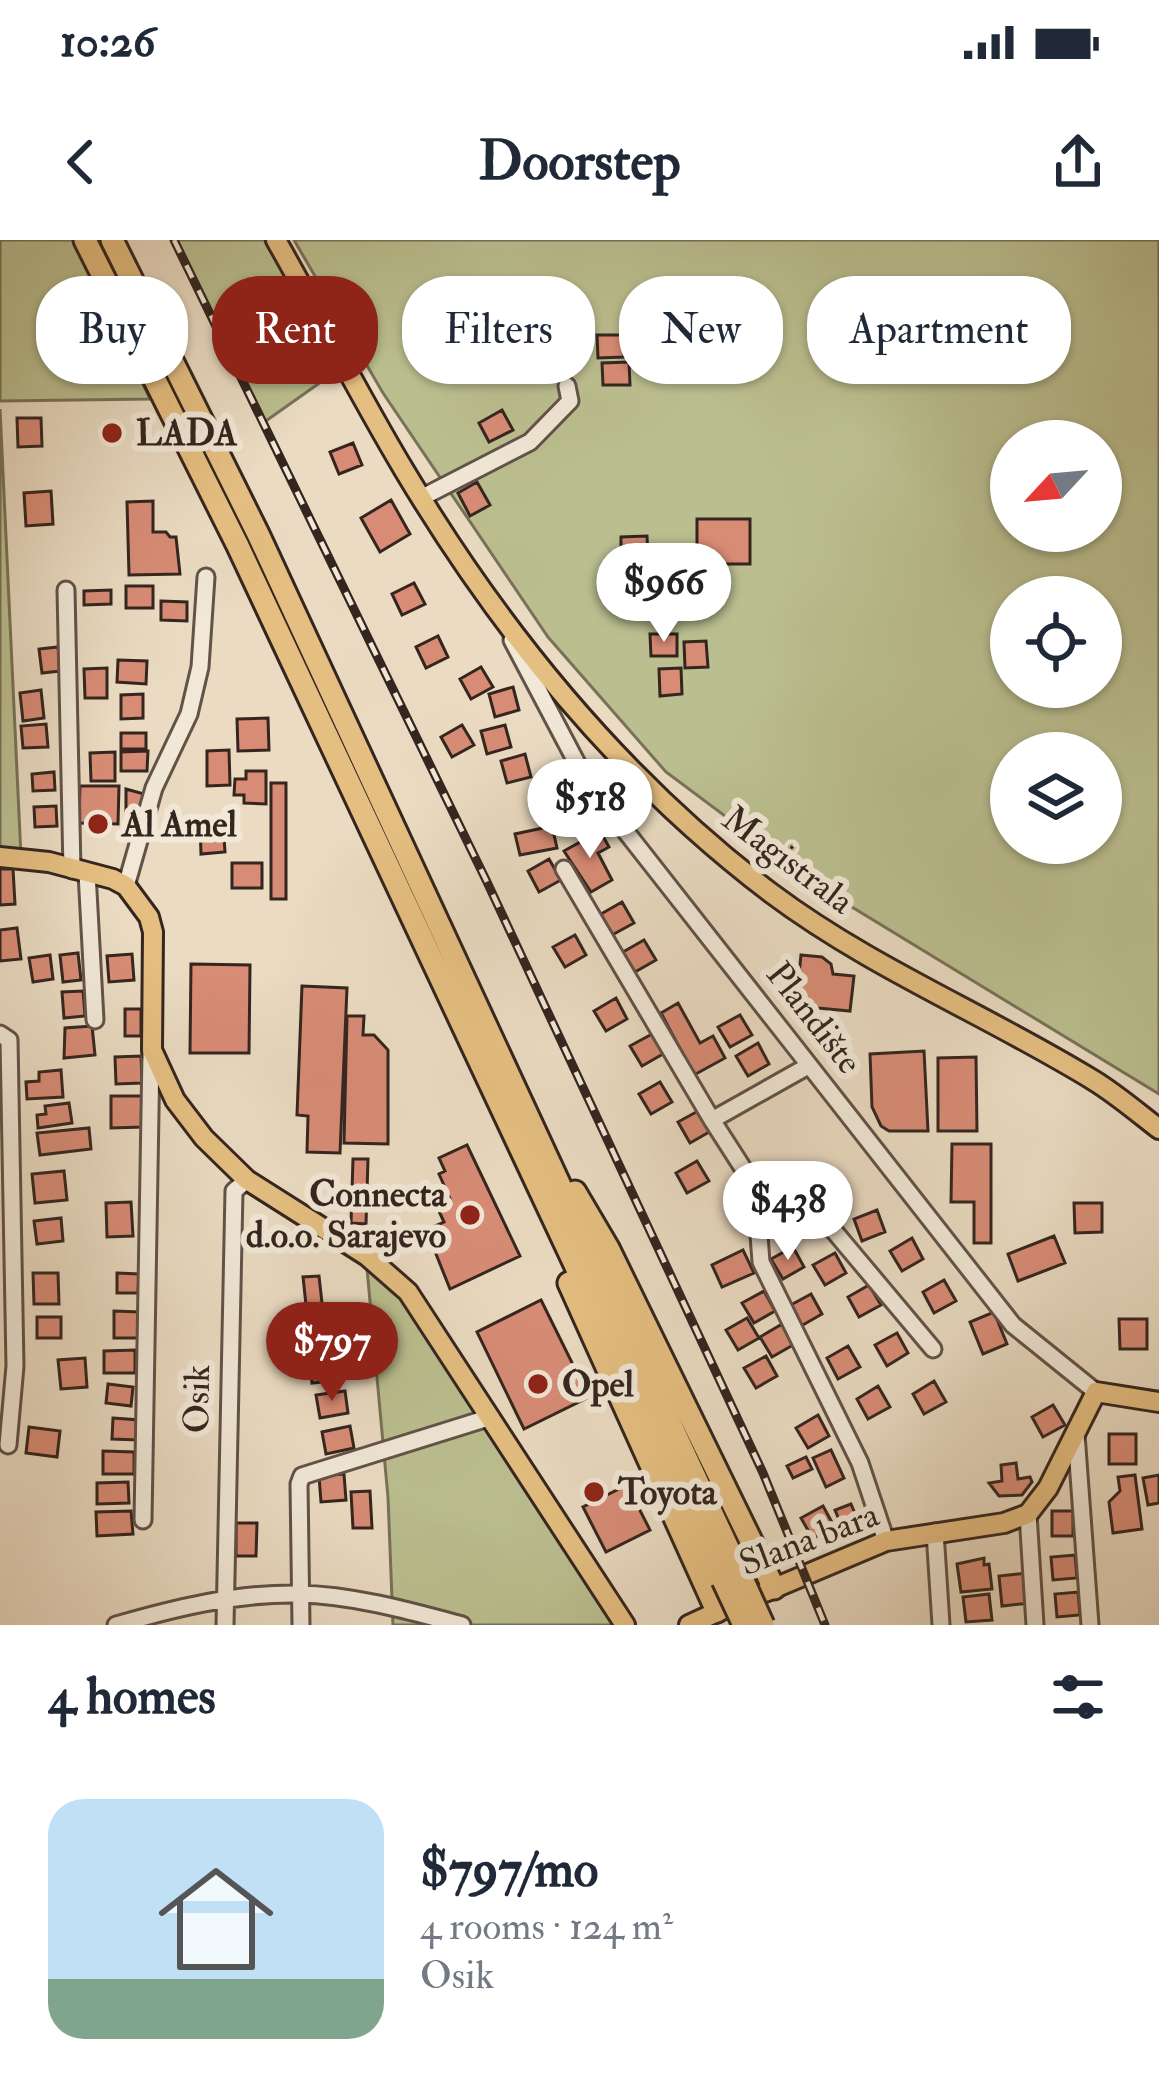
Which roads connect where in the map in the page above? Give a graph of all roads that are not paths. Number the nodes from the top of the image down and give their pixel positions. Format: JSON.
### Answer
{"nodes":[{"id":1,"x":85,"y":240,"type":"edge"},
{"id":2,"x":112,"y":240,"type":"edge"},
{"id":3,"x":276,"y":240,"type":"edge"},
{"id":4,"x":568,"y":386,"type":"dead end"},
{"id":5,"x":422,"y":498,"type":"junction"},
{"id":6,"x":206,"y":577,"type":"dead end"},
{"id":7,"x":66,"y":590,"type":"dead end"},
{"id":8,"x":489,"y":596,"type":"junction"},
{"id":9,"x":646,"y":785,"type":"junction"},
{"id":10,"x":616,"y":819,"type":"junction"},
{"id":11,"x":0,"y":857,"type":"edge"},
{"id":12,"x":564,"y":868,"type":"dead end"},
{"id":13,"x":79,"y":872,"type":"junction"},
{"id":14,"x":126,"y":886,"type":"junction"},
{"id":15,"x":95,"y":1020,"type":"dead end"},
{"id":16,"x":0,"y":1034,"type":"edge"},
{"id":17,"x":152,"y":1050,"type":"junction"},
{"id":18,"x":808,"y":1066,"type":"junction"},
{"id":19,"x":176,"y":1100,"type":"junction"},
{"id":20,"x":712,"y":1120,"type":"junction"},
{"id":21,"x":149,"y":1126,"type":"junction"},
{"id":22,"x":1159,"y":1129,"type":"edge"},
{"id":23,"x":532,"y":1147,"type":"junction"},
{"id":24,"x":248,"y":1180,"type":"junction"},
{"id":25,"x":773,"y":1215,"type":"junction"},
{"id":26,"x":933,"y":1349,"type":"dead end"},
{"id":27,"x":1096,"y":1392,"type":"junction"},
{"id":28,"x":1159,"y":1402,"type":"edge"},
{"id":29,"x":491,"y":1417,"type":"junction"},
{"id":30,"x":1076,"y":1434,"type":"junction"},
{"id":31,"x":8,"y":1445,"type":"dead end"},
{"id":32,"x":1028,"y":1514,"type":"junction"},
{"id":33,"x":143,"y":1520,"type":"dead end"},
{"id":34,"x":935,"y":1532,"type":"junction"},
{"id":35,"x":886,"y":1541,"type":"junction"},
{"id":36,"x":732,"y":1577,"type":"junction"},
{"id":37,"x":774,"y":1588,"type":"junction"},
{"id":38,"x":300,"y":1594,"type":"junction"},
{"id":39,"x":226,"y":1600,"type":"junction"},
{"id":40,"x":718,"y":1612,"type":"junction"},
{"id":41,"x":116,"y":1625,"type":"edge"},
{"id":42,"x":225,"y":1625,"type":"edge"},
{"id":43,"x":301,"y":1625,"type":"edge"},
{"id":44,"x":462,"y":1625,"type":"edge"},
{"id":45,"x":625,"y":1625,"type":"edge"},
{"id":46,"x":689,"y":1625,"type":"edge"},
{"id":47,"x":744,"y":1625,"type":"edge"},
{"id":48,"x":763,"y":1625,"type":"edge"},
{"id":49,"x":941,"y":1625,"type":"edge"},
{"id":50,"x":1035,"y":1625,"type":"edge"},
{"id":51,"x":1090,"y":1625,"type":"edge"}],
"edges":[{"from":1,"to":23,"type":"highway"},
{"from":2,"to":23,"type":"highway"},
{"from":3,"to":5,"type":"main road","name":"Magistrala"},
{"from":4,"to":5,"type":"street"},
{"from":5,"to":8,"type":"main road","name":"Magistrala"},
{"from":6,"to":14,"type":"street"},
{"from":7,"to":13,"type":"street"},
{"from":8,"to":9,"type":"main road","name":"Magistrala"},
{"from":8,"to":10,"type":"street","name":"Plandište"},
{"from":9,"to":10,"type":"street"},
{"from":9,"to":22,"type":"main road","name":"Magistrala"},
{"from":10,"to":18,"type":"street","name":"Plandište"},
{"from":11,"to":13,"type":"main road"},
{"from":12,"to":20,"type":"street"},
{"from":13,"to":14,"type":"main road"},
{"from":13,"to":15,"type":"street"},
{"from":14,"to":17,"type":"main road","name":"Osik"},
{"from":16,"to":31,"type":"street"},
{"from":17,"to":19,"type":"main road","name":"Osik"},
{"from":17,"to":21,"type":"street","name":"Osik"},
{"from":18,"to":20,"type":"street"},
{"from":18,"to":27,"type":"street","name":"Plandište"},
{"from":19,"to":21,"type":"street"},
{"from":19,"to":24,"type":"main road","name":"Osik"},
{"from":20,"to":25,"type":"street"},
{"from":21,"to":33,"type":"street","name":"Osik"},
{"from":23,"to":36,"type":"highway"},
{"from":23,"to":37,"type":"highway"},
{"from":23,"to":40,"type":"highway"},
{"from":24,"to":29,"type":"main road","name":"Osik"},
{"from":24,"to":39,"type":"street","name":"Osik"},
{"from":25,"to":26,"type":"street"},
{"from":25,"to":35,"type":"street"},
{"from":27,"to":28,"type":"main road","name":"Plandište"},
{"from":27,"to":30,"type":"main road"},
{"from":29,"to":38,"type":"street"},
{"from":29,"to":45,"type":"main road","name":"Osik"},
{"from":30,"to":32,"type":"main road"},
{"from":30,"to":51,"type":"street"},
{"from":32,"to":34,"type":"main road","name":"Slana bara"},
{"from":32,"to":50,"type":"street"},
{"from":34,"to":35,"type":"main road","name":"Slana bara"},
{"from":34,"to":49,"type":"street"},
{"from":35,"to":37,"type":"main road","name":"Slana bara"},
{"from":36,"to":47,"type":"highway","bridge":true},
{"from":36,"to":48,"type":"highway","bridge":true},
{"from":37,"to":40,"type":"main road","name":"Slana bara"},
{"from":38,"to":39,"type":"street"},
{"from":38,"to":43,"type":"street"},
{"from":38,"to":44,"type":"street"},
{"from":39,"to":41,"type":"street"},
{"from":39,"to":42,"type":"street","name":"Osik"},
{"from":40,"to":46,"type":"main road","name":"Slana bara"}]}
